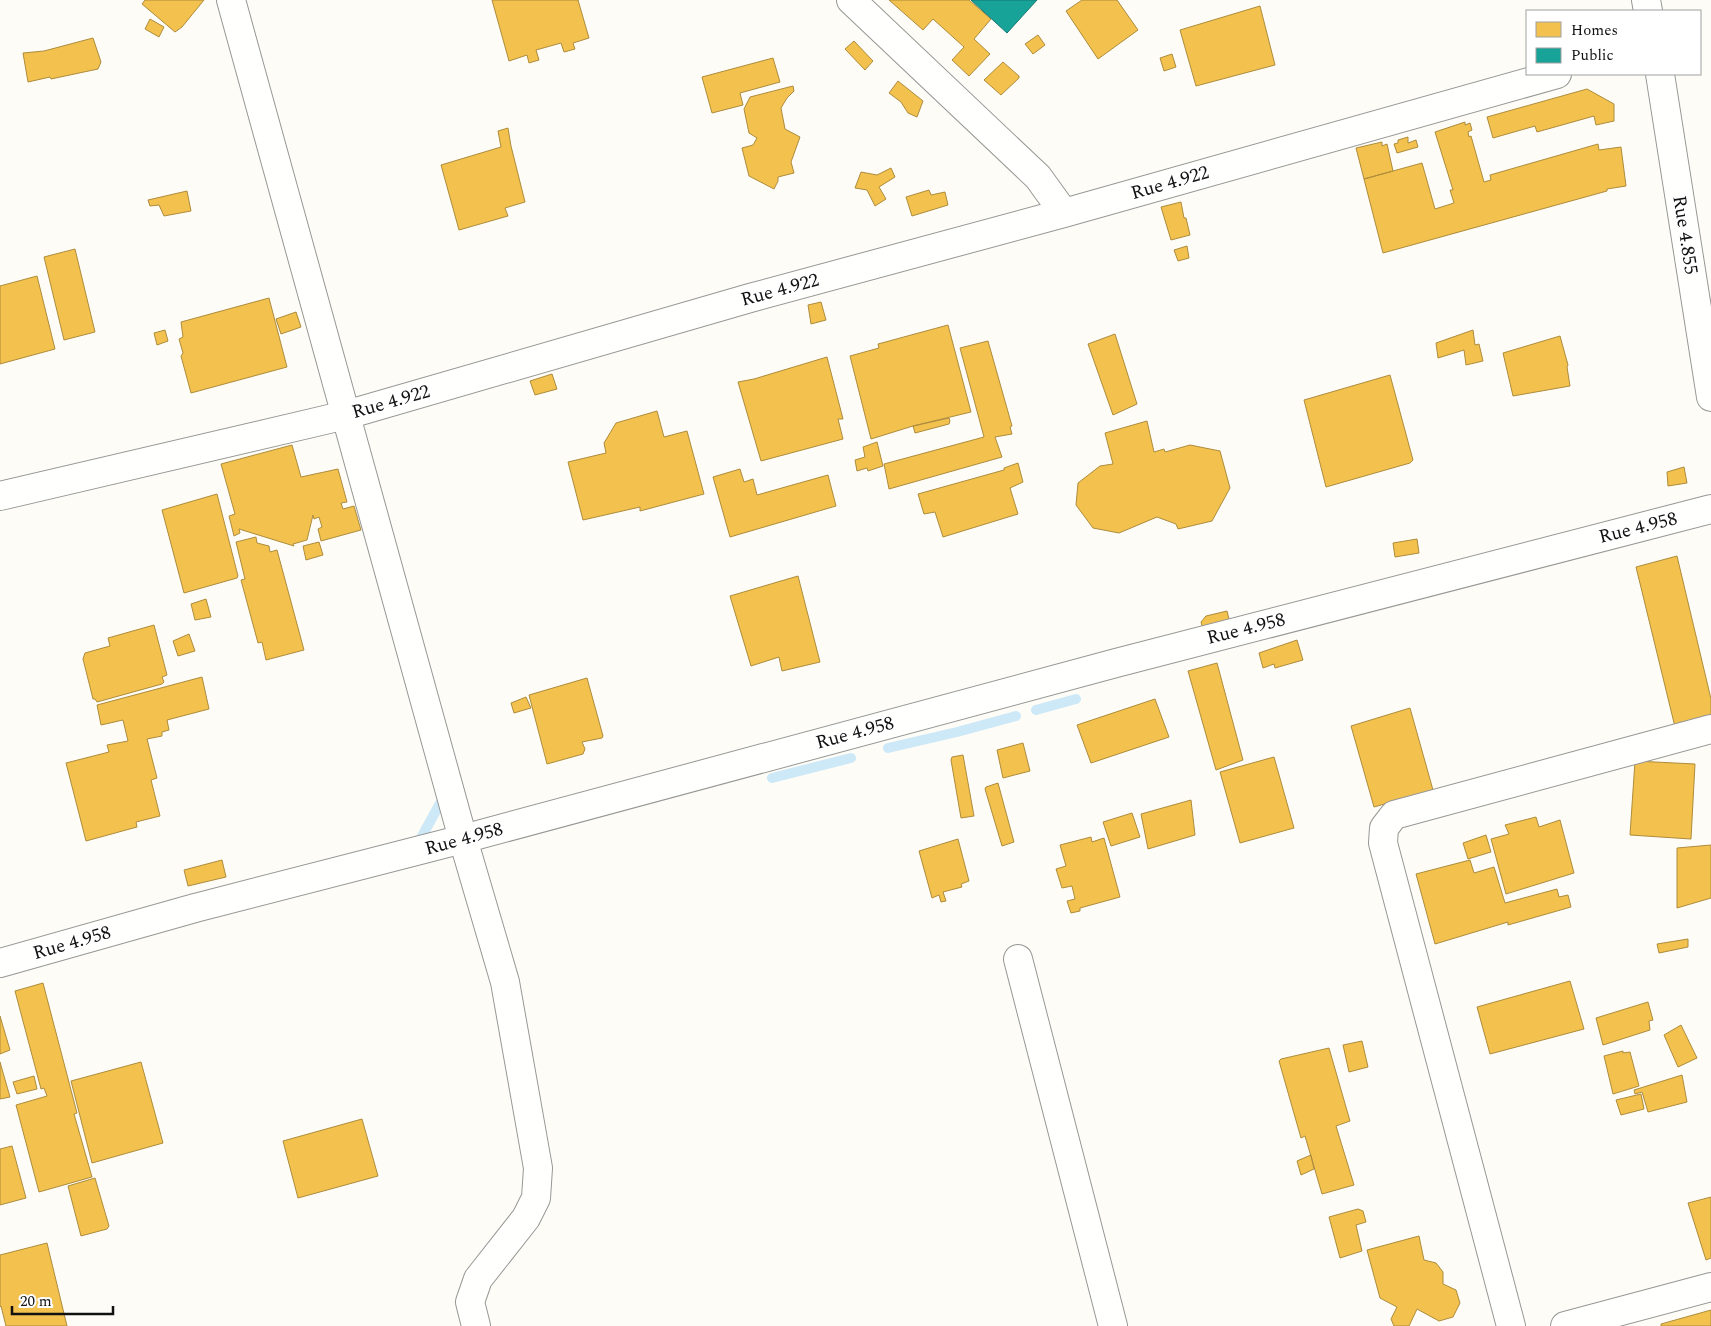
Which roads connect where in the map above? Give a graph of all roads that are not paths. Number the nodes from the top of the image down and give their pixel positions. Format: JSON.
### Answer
{"nodes":[{"id":1,"x":231,"y":0,"type":"edge"},
{"id":2,"x":851,"y":0,"type":"edge"},
{"id":3,"x":1553,"y":75,"type":"edge"},
{"id":4,"x":1660,"y":75,"type":"edge"},
{"id":5,"x":1064,"y":213,"type":"junction"},
{"id":6,"x":1711,"y":397,"type":"edge"},
{"id":7,"x":346,"y":415,"type":"junction"},
{"id":8,"x":0,"y":496,"type":"edge"},
{"id":9,"x":1711,"y":509,"type":"edge"},
{"id":10,"x":1711,"y":729,"type":"edge"},
{"id":11,"x":463,"y":839,"type":"junction"},
{"id":12,"x":1018,"y":959,"type":"dead end"},
{"id":13,"x":0,"y":963,"type":"edge"},
{"id":14,"x":1711,"y":1287,"type":"edge"},
{"id":15,"x":476,"y":1326,"type":"edge"},
{"id":16,"x":1113,"y":1326,"type":"edge"},
{"id":17,"x":1511,"y":1326,"type":"edge"},
{"id":18,"x":1565,"y":1326,"type":"edge"}],
"edges":[{"from":1,"to":7,"type":"street"},
{"from":2,"to":5,"type":"street"},
{"from":3,"to":5,"type":"street","name":"Rue 4.922"},
{"from":4,"to":6,"type":"street","name":"Rue 4.855"},
{"from":5,"to":7,"type":"street","name":"Rue 4.922"},
{"from":7,"to":8,"type":"street","name":"Rue 4.922"},
{"from":7,"to":11,"type":"street"},
{"from":9,"to":11,"type":"street","name":"Rue 4.958"},
{"from":10,"to":17,"type":"street"},
{"from":11,"to":13,"type":"street","name":"Rue 4.958"},
{"from":11,"to":15,"type":"street"},
{"from":12,"to":16,"type":"street"},
{"from":14,"to":18,"type":"street"}]}
